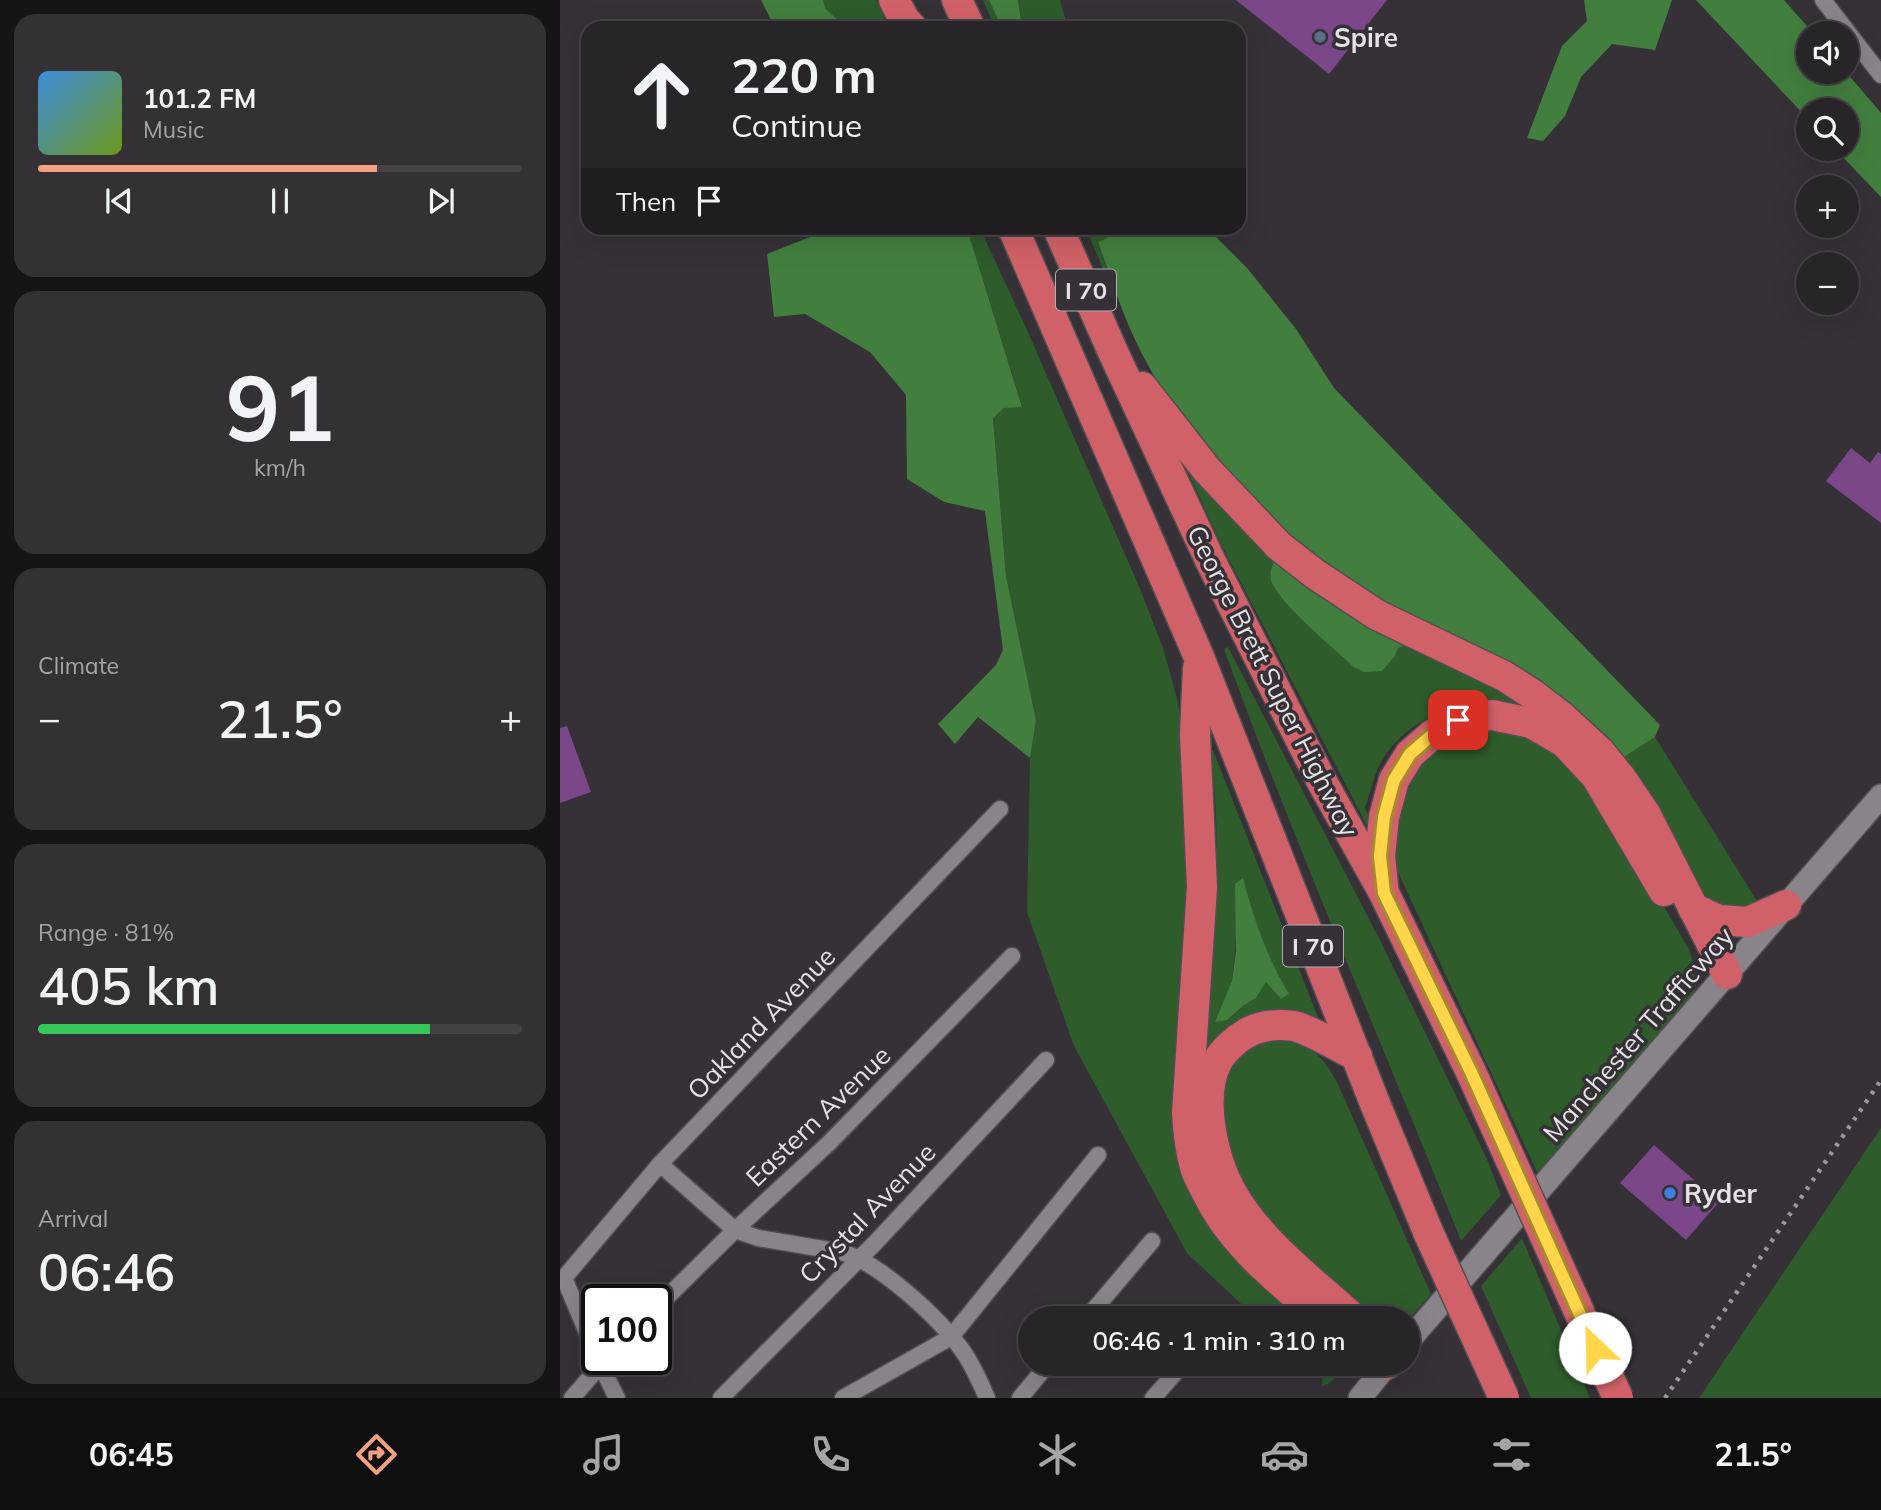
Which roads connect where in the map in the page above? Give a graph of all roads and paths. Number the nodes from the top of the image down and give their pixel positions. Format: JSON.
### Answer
{"nodes":[{"id":1,"x":894,"y":0,"type":"edge"},
{"id":2,"x":914,"y":0,"type":"edge"},
{"id":3,"x":957,"y":0,"type":"edge"},
{"id":4,"x":1822,"y":0,"type":"edge"},
{"id":5,"x":906,"y":21,"type":"edge"},
{"id":6,"x":923,"y":21,"type":"edge"},
{"id":7,"x":967,"y":21,"type":"edge"},
{"id":8,"x":1881,"y":75,"type":"edge"},
{"id":9,"x":1016,"y":235,"type":"edge"},
{"id":10,"x":1061,"y":235,"type":"edge"},
{"id":11,"x":1113,"y":352,"type":"junction"},
{"id":12,"x":1199,"y":657,"type":"junction"},
{"id":13,"x":1881,"y":796,"type":"edge"},
{"id":14,"x":1000,"y":809,"type":"dead end"},
{"id":15,"x":1384,"y":893,"type":"junction"},
{"id":16,"x":1786,"y":905,"type":"junction"},
{"id":17,"x":1693,"y":908,"type":"junction"},
{"id":18,"x":1013,"y":956,"type":"dead end"},
{"id":19,"x":1727,"y":974,"type":"junction"},
{"id":20,"x":1357,"y":1056,"type":"junction"},
{"id":21,"x":1046,"y":1060,"type":"dead end"},
{"id":22,"x":1098,"y":1155,"type":"dead end"},
{"id":23,"x":660,"y":1164,"type":"junction"},
{"id":24,"x":734,"y":1230,"type":"junction"},
{"id":25,"x":1152,"y":1241,"type":"dead end"},
{"id":26,"x":859,"y":1258,"type":"junction"},
{"id":27,"x":672,"y":1292,"type":"edge"},
{"id":28,"x":1097,"y":1306,"type":"edge"},
{"id":29,"x":1308,"y":1306,"type":"edge"},
{"id":30,"x":1340,"y":1306,"type":"edge"},
{"id":31,"x":581,"y":1317,"type":"edge"},
{"id":32,"x":1420,"y":1327,"type":"edge"},
{"id":33,"x":951,"y":1337,"type":"junction"},
{"id":34,"x":589,"y":1375,"type":"edge"},
{"id":35,"x":607,"y":1375,"type":"edge"},
{"id":36,"x":1038,"y":1376,"type":"edge"},
{"id":37,"x":1172,"y":1376,"type":"edge"},
{"id":38,"x":1377,"y":1376,"type":"edge"},
{"id":39,"x":572,"y":1398,"type":"edge"},
{"id":40,"x":617,"y":1398,"type":"edge"},
{"id":41,"x":721,"y":1398,"type":"edge"},
{"id":42,"x":843,"y":1398,"type":"edge"},
{"id":43,"x":987,"y":1398,"type":"edge"},
{"id":44,"x":1020,"y":1398,"type":"edge"},
{"id":45,"x":1153,"y":1398,"type":"edge"},
{"id":46,"x":1360,"y":1398,"type":"edge"},
{"id":47,"x":1504,"y":1398,"type":"edge"},
{"id":48,"x":1618,"y":1398,"type":"edge"}],
"edges":[{"from":1,"to":5,"type":"highway"},
{"from":2,"to":6,"type":"highway"},
{"from":3,"to":7,"type":"highway"},
{"from":4,"to":8,"type":"street"},
{"from":9,"to":12,"type":"highway","name":"George Brett Super Highway","number":"I 70"},
{"from":10,"to":11,"type":"highway","name":"George Brett Super Highway","number":"I 70"},
{"from":11,"to":15,"type":"highway","name":"George Brett Super Highway","number":"I 70"},
{"from":11,"to":17,"type":"highway"},
{"from":12,"to":20,"type":"highway","name":"George Brett Super Highway","number":"I 70"},
{"from":12,"to":29,"type":"highway"},
{"from":13,"to":16,"type":"main road","name":"Manchester Trafficway"},
{"from":14,"to":23,"type":"street","name":"Oakland Avenue"},
{"from":15,"to":19,"type":"highway"},
{"from":15,"to":48,"type":"highway","name":"George Brett Super Highway","number":"I 70","bridge":true},
{"from":16,"to":17,"type":"highway"},
{"from":16,"to":19,"type":"main road","name":"Manchester Trafficway"},
{"from":17,"to":19,"type":"highway"},
{"from":18,"to":24,"type":"street","name":"Eastern Avenue"},
{"from":19,"to":32,"type":"main road","name":"Manchester Trafficway"},
{"from":20,"to":30,"type":"highway"},
{"from":20,"to":47,"type":"highway","name":"George Brett Super Highway","number":"I 70","bridge":true},
{"from":21,"to":26,"type":"street","name":"Crystal Avenue"},
{"from":22,"to":33,"type":"street"},
{"from":23,"to":24,"type":"street"},
{"from":23,"to":31,"type":"street","name":"Oakland Avenue"},
{"from":24,"to":26,"type":"street"},
{"from":24,"to":27,"type":"street","name":"Eastern Avenue"},
{"from":25,"to":28,"type":"street"},
{"from":26,"to":33,"type":"street"},
{"from":26,"to":41,"type":"street","name":"Crystal Avenue"},
{"from":33,"to":42,"type":"street"},
{"from":33,"to":43,"type":"street"},
{"from":34,"to":39,"type":"street"},
{"from":35,"to":40,"type":"street"},
{"from":36,"to":44,"type":"street"},
{"from":37,"to":45,"type":"street"},
{"from":38,"to":46,"type":"main road"}]}
